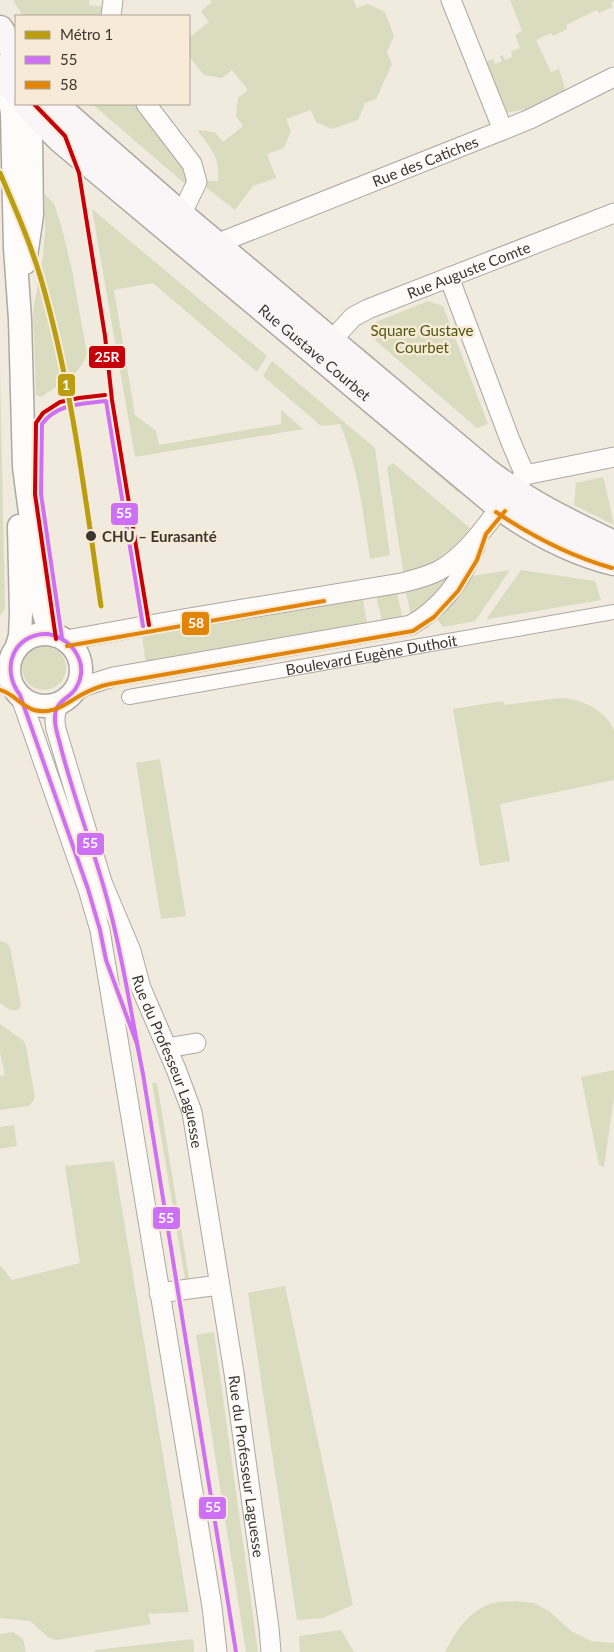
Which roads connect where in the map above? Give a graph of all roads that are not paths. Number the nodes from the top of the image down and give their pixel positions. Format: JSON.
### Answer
{"nodes":[{"id":1,"x":113,"y":0,"type":"edge"},
{"id":2,"x":451,"y":0,"type":"edge"},
{"id":3,"x":111,"y":15,"type":"edge"},
{"id":4,"x":0,"y":29,"type":"edge"},
{"id":5,"x":9,"y":73,"type":"edge"},
{"id":6,"x":614,"y":77,"type":"edge"},
{"id":7,"x":15,"y":104,"type":"edge"},
{"id":8,"x":16,"y":105,"type":"edge"},
{"id":9,"x":147,"y":105,"type":"edge"},
{"id":10,"x":27,"y":112,"type":"edge"},
{"id":11,"x":503,"y":130,"type":"junction"},
{"id":12,"x":614,"y":213,"type":"edge"},
{"id":13,"x":181,"y":215,"type":"junction"},
{"id":14,"x":216,"y":244,"type":"junction"},
{"id":15,"x":450,"y":277,"type":"junction"},
{"id":16,"x":332,"y":340,"type":"junction"},
{"id":17,"x":22,"y":425,"type":"junction"},
{"id":18,"x":614,"y":458,"type":"edge"},
{"id":19,"x":512,"y":491,"type":"junction"},
{"id":20,"x":481,"y":532,"type":"junction"},
{"id":21,"x":614,"y":544,"type":"edge"},
{"id":22,"x":614,"y":562,"type":"edge"},
{"id":23,"x":614,"y":612,"type":"edge"},
{"id":24,"x":61,"y":638,"type":"junction"},
{"id":25,"x":10,"y":655,"type":"edge"},
{"id":26,"x":12,"y":689,"type":"edge"},
{"id":27,"x":129,"y":697,"type":"dead end"},
{"id":28,"x":66,"y":698,"type":"junction"},
{"id":29,"x":196,"y":1043,"type":"dead end"},
{"id":30,"x":167,"y":1048,"type":"junction"},
{"id":31,"x":219,"y":1285,"type":"junction"},
{"id":32,"x":159,"y":1293,"type":"junction"},
{"id":33,"x":216,"y":1652,"type":"edge"},
{"id":34,"x":271,"y":1652,"type":"edge"}],
"edges":[{"from":1,"to":3,"type":"street"},
{"from":2,"to":11,"type":"street"},
{"from":4,"to":5,"type":"main road"},
{"from":5,"to":7,"type":"street"},
{"from":6,"to":11,"type":"street","name":"Rue des Catiches"},
{"from":8,"to":10,"type":"street"},
{"from":9,"to":13,"type":"street"},
{"from":10,"to":13,"type":"main road","name":"Rue Gustave Courbet"},
{"from":10,"to":17,"type":"street"},
{"from":10,"to":19,"type":"main road","name":"Rue Gustave Courbet"},
{"from":11,"to":14,"type":"street","name":"Rue des Catiches"},
{"from":12,"to":15,"type":"street","name":"Rue Auguste Comte"},
{"from":13,"to":14,"type":"main road","name":"Rue Gustave Courbet"},
{"from":14,"to":16,"type":"main road","name":"Rue Gustave Courbet"},
{"from":15,"to":16,"type":"street","name":"Rue Auguste Comte"},
{"from":15,"to":19,"type":"street"},
{"from":16,"to":19,"type":"main road","name":"Rue Gustave Courbet"},
{"from":17,"to":24,"type":"street"},
{"from":17,"to":25,"type":"street"},
{"from":18,"to":19,"type":"street"},
{"from":19,"to":20,"type":"street","name":"Boulevard Eugène Duthoit"},
{"from":19,"to":21,"type":"main road","name":"Rue Gustave Courbet"},
{"from":19,"to":22,"type":"main road","name":"Rue Gustave Courbet"},
{"from":20,"to":24,"type":"street","name":"Boulevard Eugène Duthoit"},
{"from":20,"to":28,"type":"street","name":"Boulevard Eugène Duthoit"},
{"from":23,"to":27,"type":"street","name":"Boulevard Eugène Duthoit"},
{"from":24,"to":25,"type":"street"},
{"from":24,"to":28,"type":"street"},
{"from":25,"to":26,"type":"street"},
{"from":26,"to":28,"type":"street"},
{"from":26,"to":32,"type":"street","name":"Rue du Professeur Laguesse"},
{"from":28,"to":30,"type":"street","name":"Rue du Professeur Laguesse"},
{"from":29,"to":30,"type":"street"},
{"from":30,"to":31,"type":"street","name":"Rue du Professeur Laguesse"},
{"from":31,"to":32,"type":"street"},
{"from":31,"to":34,"type":"street","name":"Rue du Professeur Laguesse"},
{"from":32,"to":33,"type":"street","name":"Rue du Professeur Laguesse"}]}
